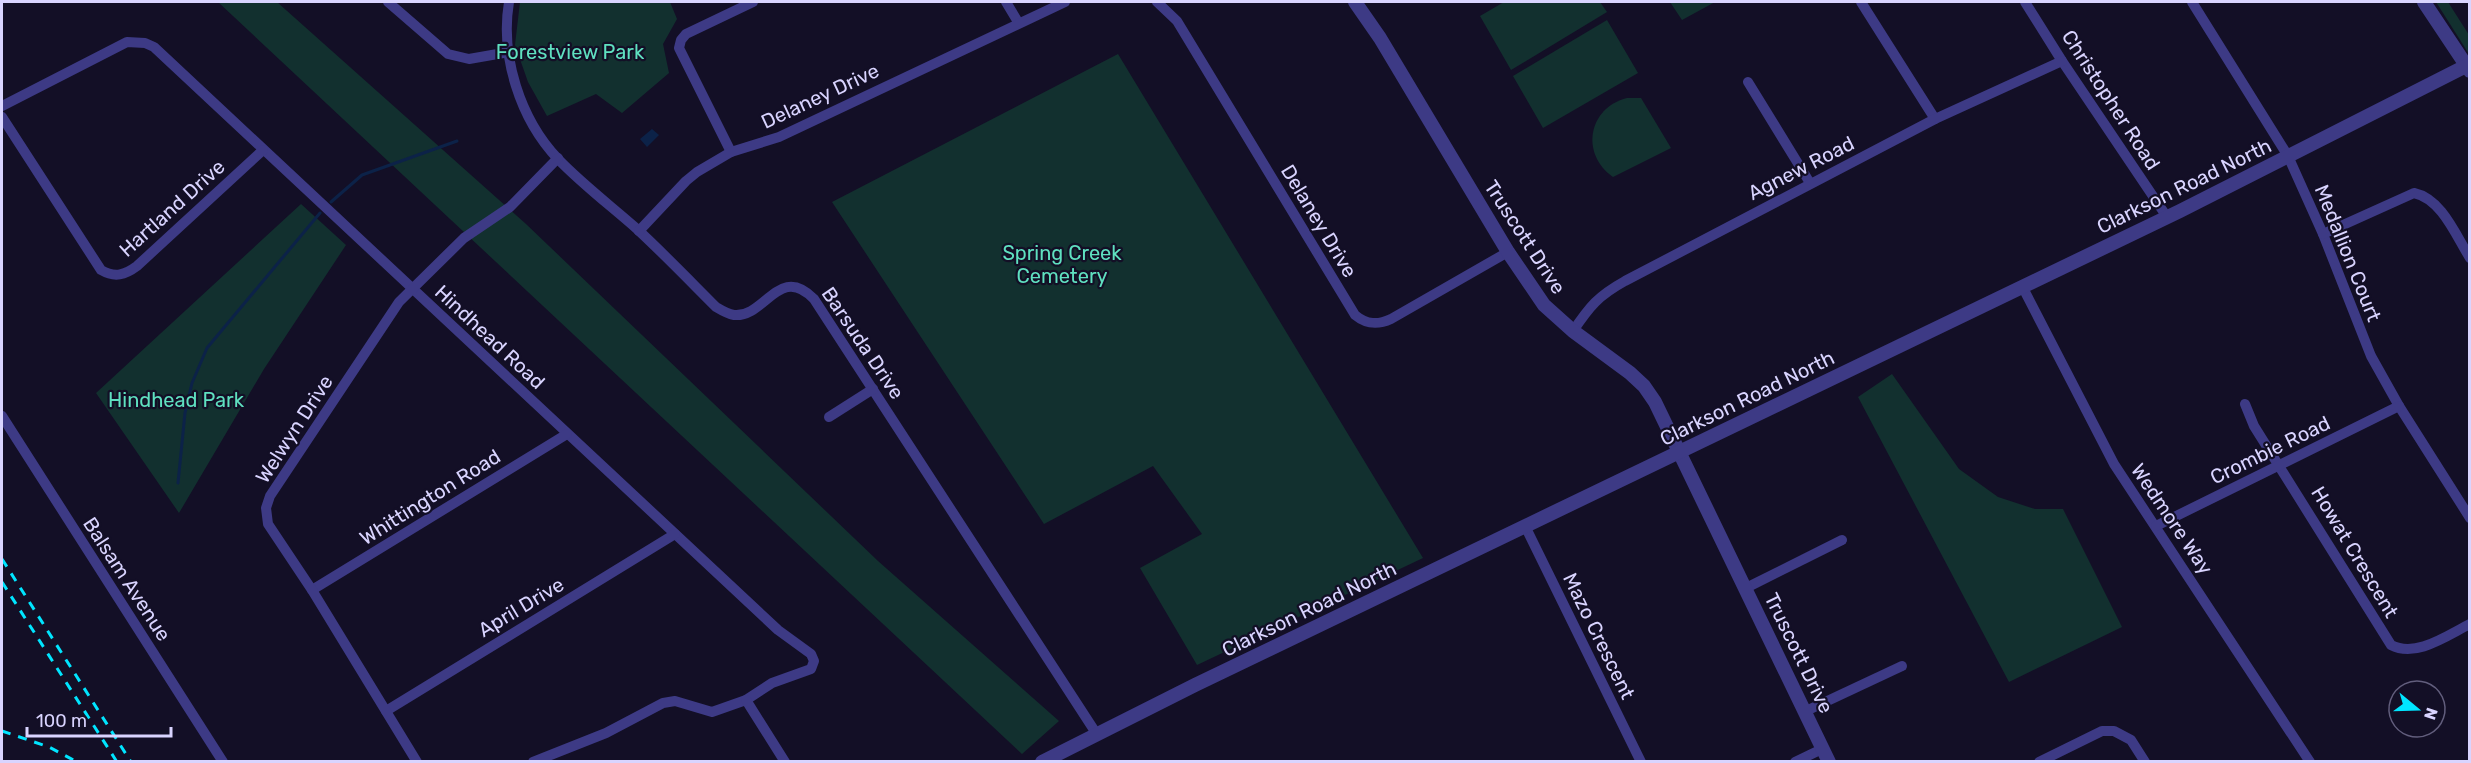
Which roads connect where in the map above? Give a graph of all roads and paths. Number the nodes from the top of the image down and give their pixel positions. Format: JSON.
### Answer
{"nodes":[{"id":1,"x":388,"y":2,"type":"edge"},
{"id":2,"x":509,"y":2,"type":"edge"},
{"id":3,"x":753,"y":2,"type":"edge"},
{"id":4,"x":1005,"y":2,"type":"edge"},
{"id":5,"x":1065,"y":2,"type":"edge"},
{"id":6,"x":1157,"y":2,"type":"edge"},
{"id":7,"x":1355,"y":2,"type":"edge"},
{"id":8,"x":1861,"y":2,"type":"edge"},
{"id":9,"x":2025,"y":2,"type":"edge"},
{"id":10,"x":2192,"y":2,"type":"edge"},
{"id":11,"x":2424,"y":2,"type":"edge"},
{"id":12,"x":1018,"y":22,"type":"junction"},
{"id":13,"x":508,"y":52,"type":"junction"},
{"id":14,"x":2062,"y":60,"type":"junction"},
{"id":15,"x":2468,"y":68,"type":"edge"},
{"id":16,"x":1748,"y":82,"type":"dead end"},
{"id":17,"x":2,"y":106,"type":"edge"},
{"id":18,"x":2,"y":117,"type":"edge"},
{"id":19,"x":1935,"y":119,"type":"junction"},
{"id":20,"x":263,"y":150,"type":"junction"},
{"id":21,"x":731,"y":152,"type":"junction"},
{"id":22,"x":2288,"y":156,"type":"junction"},
{"id":23,"x":558,"y":158,"type":"junction"},
{"id":24,"x":1810,"y":183,"type":"junction"},
{"id":25,"x":2167,"y":217,"type":"junction"},
{"id":26,"x":639,"y":231,"type":"junction"},
{"id":27,"x":2323,"y":234,"type":"junction"},
{"id":28,"x":1508,"y":252,"type":"junction"},
{"id":29,"x":2469,"y":258,"type":"edge"},
{"id":30,"x":2022,"y":286,"type":"junction"},
{"id":31,"x":412,"y":288,"type":"junction"},
{"id":32,"x":1573,"y":331,"type":"junction"},
{"id":33,"x":873,"y":389,"type":"junction"},
{"id":34,"x":2245,"y":404,"type":"dead end"},
{"id":35,"x":2399,"y":406,"type":"junction"},
{"id":36,"x":2,"y":416,"type":"edge"},
{"id":37,"x":829,"y":417,"type":"dead end"},
{"id":38,"x":567,"y":434,"type":"junction"},
{"id":39,"x":1679,"y":453,"type":"junction"},
{"id":40,"x":2280,"y":465,"type":"junction"},
{"id":41,"x":2469,"y":518,"type":"edge"},
{"id":42,"x":1525,"y":526,"type":"junction"},
{"id":43,"x":2157,"y":526,"type":"junction"},
{"id":44,"x":675,"y":534,"type":"junction"},
{"id":45,"x":1842,"y":540,"type":"dead end"},
{"id":46,"x":1746,"y":588,"type":"junction"},
{"id":47,"x":312,"y":590,"type":"junction"},
{"id":48,"x":2469,"y":624,"type":"edge"},
{"id":49,"x":1902,"y":666,"type":"dead end"},
{"id":50,"x":746,"y":700,"type":"junction"},
{"id":51,"x":386,"y":711,"type":"junction"},
{"id":52,"x":1806,"y":711,"type":"junction"},
{"id":53,"x":1096,"y":733,"type":"junction"},
{"id":54,"x":1826,"y":755,"type":"edge"},
{"id":55,"x":223,"y":762,"type":"edge"},
{"id":56,"x":417,"y":762,"type":"edge"},
{"id":57,"x":533,"y":762,"type":"edge"},
{"id":58,"x":785,"y":762,"type":"edge"},
{"id":59,"x":1042,"y":762,"type":"edge"},
{"id":60,"x":1641,"y":762,"type":"edge"},
{"id":61,"x":1795,"y":762,"type":"edge"},
{"id":62,"x":2039,"y":762,"type":"edge"},
{"id":63,"x":2145,"y":762,"type":"edge"},
{"id":64,"x":2310,"y":762,"type":"edge"}],
"edges":[{"from":1,"to":13,"type":"street"},
{"from":2,"to":13,"type":"street","name":"Barsuda Drive"},
{"from":3,"to":21,"type":"street"},
{"from":4,"to":12,"type":"street"},
{"from":5,"to":12,"type":"street","name":"Delaney Drive"},
{"from":6,"to":28,"type":"street","name":"Delaney Drive"},
{"from":7,"to":28,"type":"street","name":"Truscott Drive"},
{"from":8,"to":19,"type":"street"},
{"from":9,"to":14,"type":"street","name":"Christopher Road"},
{"from":10,"to":22,"type":"street","name":"Medallion Court"},
{"from":11,"to":15,"type":"street"},
{"from":12,"to":21,"type":"street","name":"Delaney Drive"},
{"from":13,"to":23,"type":"street","name":"Barsuda Drive"},
{"from":14,"to":19,"type":"street","name":"Agnew Road"},
{"from":14,"to":25,"type":"street","name":"Christopher Road"},
{"from":15,"to":22,"type":"street","name":"Clarkson Road North"},
{"from":16,"to":24,"type":"street"},
{"from":17,"to":20,"type":"street","name":"Hindhead Road"},
{"from":18,"to":20,"type":"street","name":"Hartland Drive"},
{"from":19,"to":24,"type":"street","name":"Agnew Road"},
{"from":20,"to":31,"type":"street","name":"Hindhead Road"},
{"from":21,"to":26,"type":"street","name":"Delaney Drive"},
{"from":22,"to":25,"type":"street","name":"Clarkson Road North"},
{"from":22,"to":27,"type":"street","name":"Medallion Court"},
{"from":23,"to":26,"type":"street","name":"Barsuda Drive"},
{"from":23,"to":31,"type":"street","name":"Welwyn Drive"},
{"from":24,"to":32,"type":"street","name":"Agnew Road"},
{"from":25,"to":30,"type":"street","name":"Clarkson Road North"},
{"from":26,"to":33,"type":"street","name":"Barsuda Drive"},
{"from":27,"to":29,"type":"street"},
{"from":27,"to":35,"type":"street","name":"Medallion Court"},
{"from":28,"to":32,"type":"street","name":"Truscott Drive"},
{"from":30,"to":39,"type":"street","name":"Clarkson Road North"},
{"from":30,"to":43,"type":"street","name":"Wedmore Way"},
{"from":31,"to":38,"type":"street","name":"Hindhead Road"},
{"from":31,"to":47,"type":"street","name":"Welwyn Drive"},
{"from":32,"to":39,"type":"street","name":"Truscott Drive"},
{"from":33,"to":37,"type":"street"},
{"from":33,"to":53,"type":"street","name":"Barsuda Drive"},
{"from":34,"to":40,"type":"street","name":"Howat Crescent"},
{"from":35,"to":40,"type":"street","name":"Crombie Road"},
{"from":35,"to":41,"type":"street","name":"Medallion Court"},
{"from":36,"to":55,"type":"street","name":"Balsam Avenue"},
{"from":38,"to":44,"type":"street","name":"Hindhead Road"},
{"from":38,"to":47,"type":"street","name":"Whittington Road"},
{"from":39,"to":42,"type":"street","name":"Clarkson Road North"},
{"from":39,"to":46,"type":"street","name":"Truscott Drive"},
{"from":40,"to":43,"type":"street","name":"Crombie Road"},
{"from":40,"to":48,"type":"street","name":"Howat Crescent"},
{"from":42,"to":53,"type":"street","name":"Clarkson Road North"},
{"from":42,"to":60,"type":"street","name":"Mazo Crescent"},
{"from":43,"to":64,"type":"street","name":"Wedmore Way"},
{"from":44,"to":50,"type":"street","name":"Hindhead Road"},
{"from":44,"to":51,"type":"street","name":"April Drive"},
{"from":45,"to":46,"type":"street"},
{"from":46,"to":52,"type":"street","name":"Truscott Drive"},
{"from":47,"to":51,"type":"street","name":"Welwyn Drive"},
{"from":49,"to":52,"type":"street"},
{"from":50,"to":57,"type":"street"},
{"from":50,"to":58,"type":"street"},
{"from":51,"to":56,"type":"street","name":"Welwyn Drive"},
{"from":52,"to":54,"type":"street","name":"Truscott Drive"},
{"from":53,"to":59,"type":"street","name":"Clarkson Road North"},
{"from":54,"to":61,"type":"street"},
{"from":62,"to":63,"type":"street"}]}
